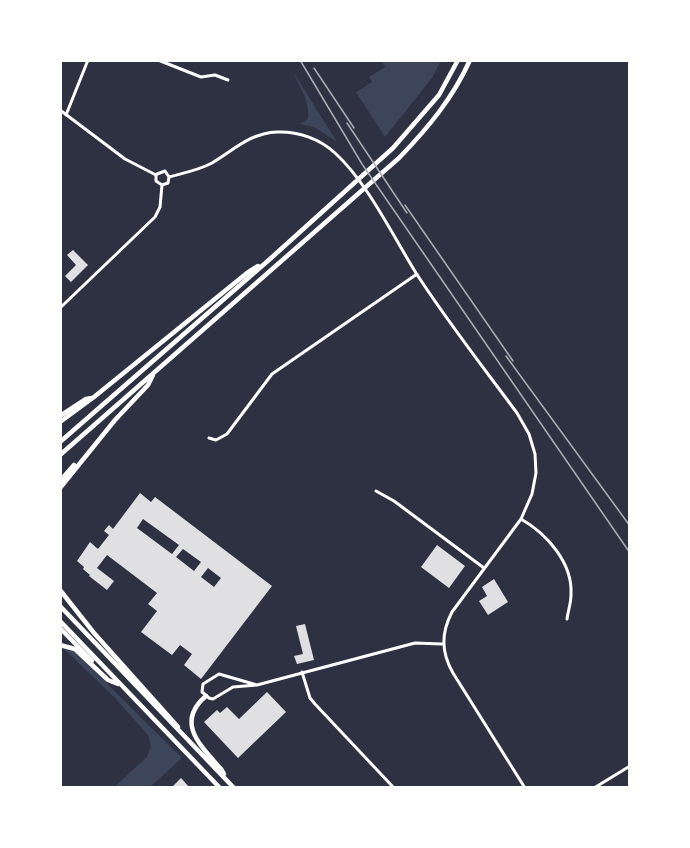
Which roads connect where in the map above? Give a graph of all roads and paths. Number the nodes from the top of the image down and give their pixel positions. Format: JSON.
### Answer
{"nodes":[{"id":1,"x":88,"y":60,"type":"edge"},
{"id":2,"x":158,"y":60,"type":"edge"},
{"id":3,"x":458,"y":60,"type":"edge"},
{"id":4,"x":470,"y":60,"type":"edge"},
{"id":5,"x":228,"y":80,"type":"dead end"},
{"id":6,"x":60,"y":110,"type":"edge"},
{"id":7,"x":66,"y":115,"type":"junction"},
{"id":8,"x":156,"y":175,"type":"junction"},
{"id":9,"x":169,"y":177,"type":"junction"},
{"id":10,"x":162,"y":185,"type":"junction"},
{"id":11,"x":270,"y":259,"type":"junction"},
{"id":12,"x":417,"y":274,"type":"junction"},
{"id":13,"x":60,"y":308,"type":"edge"},
{"id":14,"x":155,"y":372,"type":"junction"},
{"id":15,"x":630,"y":391,"type":"edge"},
{"id":16,"x":94,"y":397,"type":"junction"},
{"id":17,"x":630,"y":401,"type":"edge"},
{"id":18,"x":60,"y":416,"type":"edge"},
{"id":19,"x":60,"y":422,"type":"edge"},
{"id":20,"x":209,"y":438,"type":"dead end"},
{"id":21,"x":98,"y":441,"type":"junction"},
{"id":22,"x":60,"y":442,"type":"edge"},
{"id":23,"x":60,"y":455,"type":"edge"},
{"id":24,"x":60,"y":481,"type":"edge"},
{"id":25,"x":60,"y":488,"type":"edge"},
{"id":26,"x":376,"y":491,"type":"dead end"},
{"id":27,"x":521,"y":519,"type":"junction"},
{"id":28,"x":484,"y":568,"type":"junction"},
{"id":29,"x":60,"y":590,"type":"edge"},
{"id":30,"x":60,"y":606,"type":"edge"},
{"id":31,"x":567,"y":619,"type":"dead end"},
{"id":32,"x":60,"y":621,"type":"edge"},
{"id":33,"x":60,"y":628,"type":"edge"},
{"id":34,"x":442,"y":644,"type":"junction"},
{"id":35,"x":60,"y":645,"type":"edge"},
{"id":36,"x":98,"y":661,"type":"junction"},
{"id":37,"x":302,"y":672,"type":"junction"},
{"id":38,"x":231,"y":678,"type":"junction"},
{"id":39,"x":121,"y":685,"type":"junction"},
{"id":40,"x":257,"y":685,"type":"junction"},
{"id":41,"x":232,"y":687,"type":"junction"},
{"id":42,"x":206,"y":696,"type":"junction"},
{"id":43,"x":183,"y":734,"type":"junction"},
{"id":44,"x":630,"y":766,"type":"edge"},
{"id":45,"x":226,"y":780,"type":"junction"},
{"id":46,"x":220,"y":788,"type":"edge"},
{"id":47,"x":234,"y":788,"type":"edge"},
{"id":48,"x":394,"y":788,"type":"edge"},
{"id":49,"x":525,"y":788,"type":"edge"},
{"id":50,"x":594,"y":788,"type":"edge"}],
"edges":[{"from":1,"to":7,"type":"street"},
{"from":2,"to":5,"type":"street"},
{"from":3,"to":11,"type":"main road"},
{"from":4,"to":14,"type":"main road"},
{"from":6,"to":7,"type":"street"},
{"from":7,"to":8,"type":"street"},
{"from":8,"to":9,"type":"street"},
{"from":8,"to":10,"type":"street"},
{"from":9,"to":10,"type":"street"},
{"from":9,"to":12,"type":"street"},
{"from":10,"to":13,"type":"street"},
{"from":11,"to":16,"type":"main road"},
{"from":11,"to":22,"type":"main road"},
{"from":12,"to":20,"type":"street"},
{"from":12,"to":27,"type":"street"},
{"from":14,"to":21,"type":"main road"},
{"from":14,"to":23,"type":"main road"},
{"from":15,"to":17,"type":"path"},
{"from":16,"to":18,"type":"main road"},
{"from":16,"to":19,"type":"main road"},
{"from":21,"to":24,"type":"main road"},
{"from":21,"to":25,"type":"main road"},
{"from":26,"to":28,"type":"street"},
{"from":27,"to":28,"type":"street"},
{"from":27,"to":31,"type":"street"},
{"from":28,"to":34,"type":"street"},
{"from":29,"to":43,"type":"main road"},
{"from":30,"to":43,"type":"main road"},
{"from":32,"to":36,"type":"main road"},
{"from":33,"to":36,"type":"main road"},
{"from":34,"to":37,"type":"street"},
{"from":34,"to":49,"type":"street"},
{"from":35,"to":39,"type":"main road"},
{"from":36,"to":39,"type":"main road"},
{"from":37,"to":40,"type":"street"},
{"from":37,"to":48,"type":"street"},
{"from":38,"to":40,"type":"street"},
{"from":38,"to":41,"type":"street"},
{"from":38,"to":42,"type":"street"},
{"from":39,"to":46,"type":"main road"},
{"from":40,"to":41,"type":"street"},
{"from":41,"to":42,"type":"street"},
{"from":42,"to":45,"type":"main road"},
{"from":43,"to":45,"type":"main road"},
{"from":44,"to":50,"type":"street"},
{"from":45,"to":47,"type":"main road"}]}
